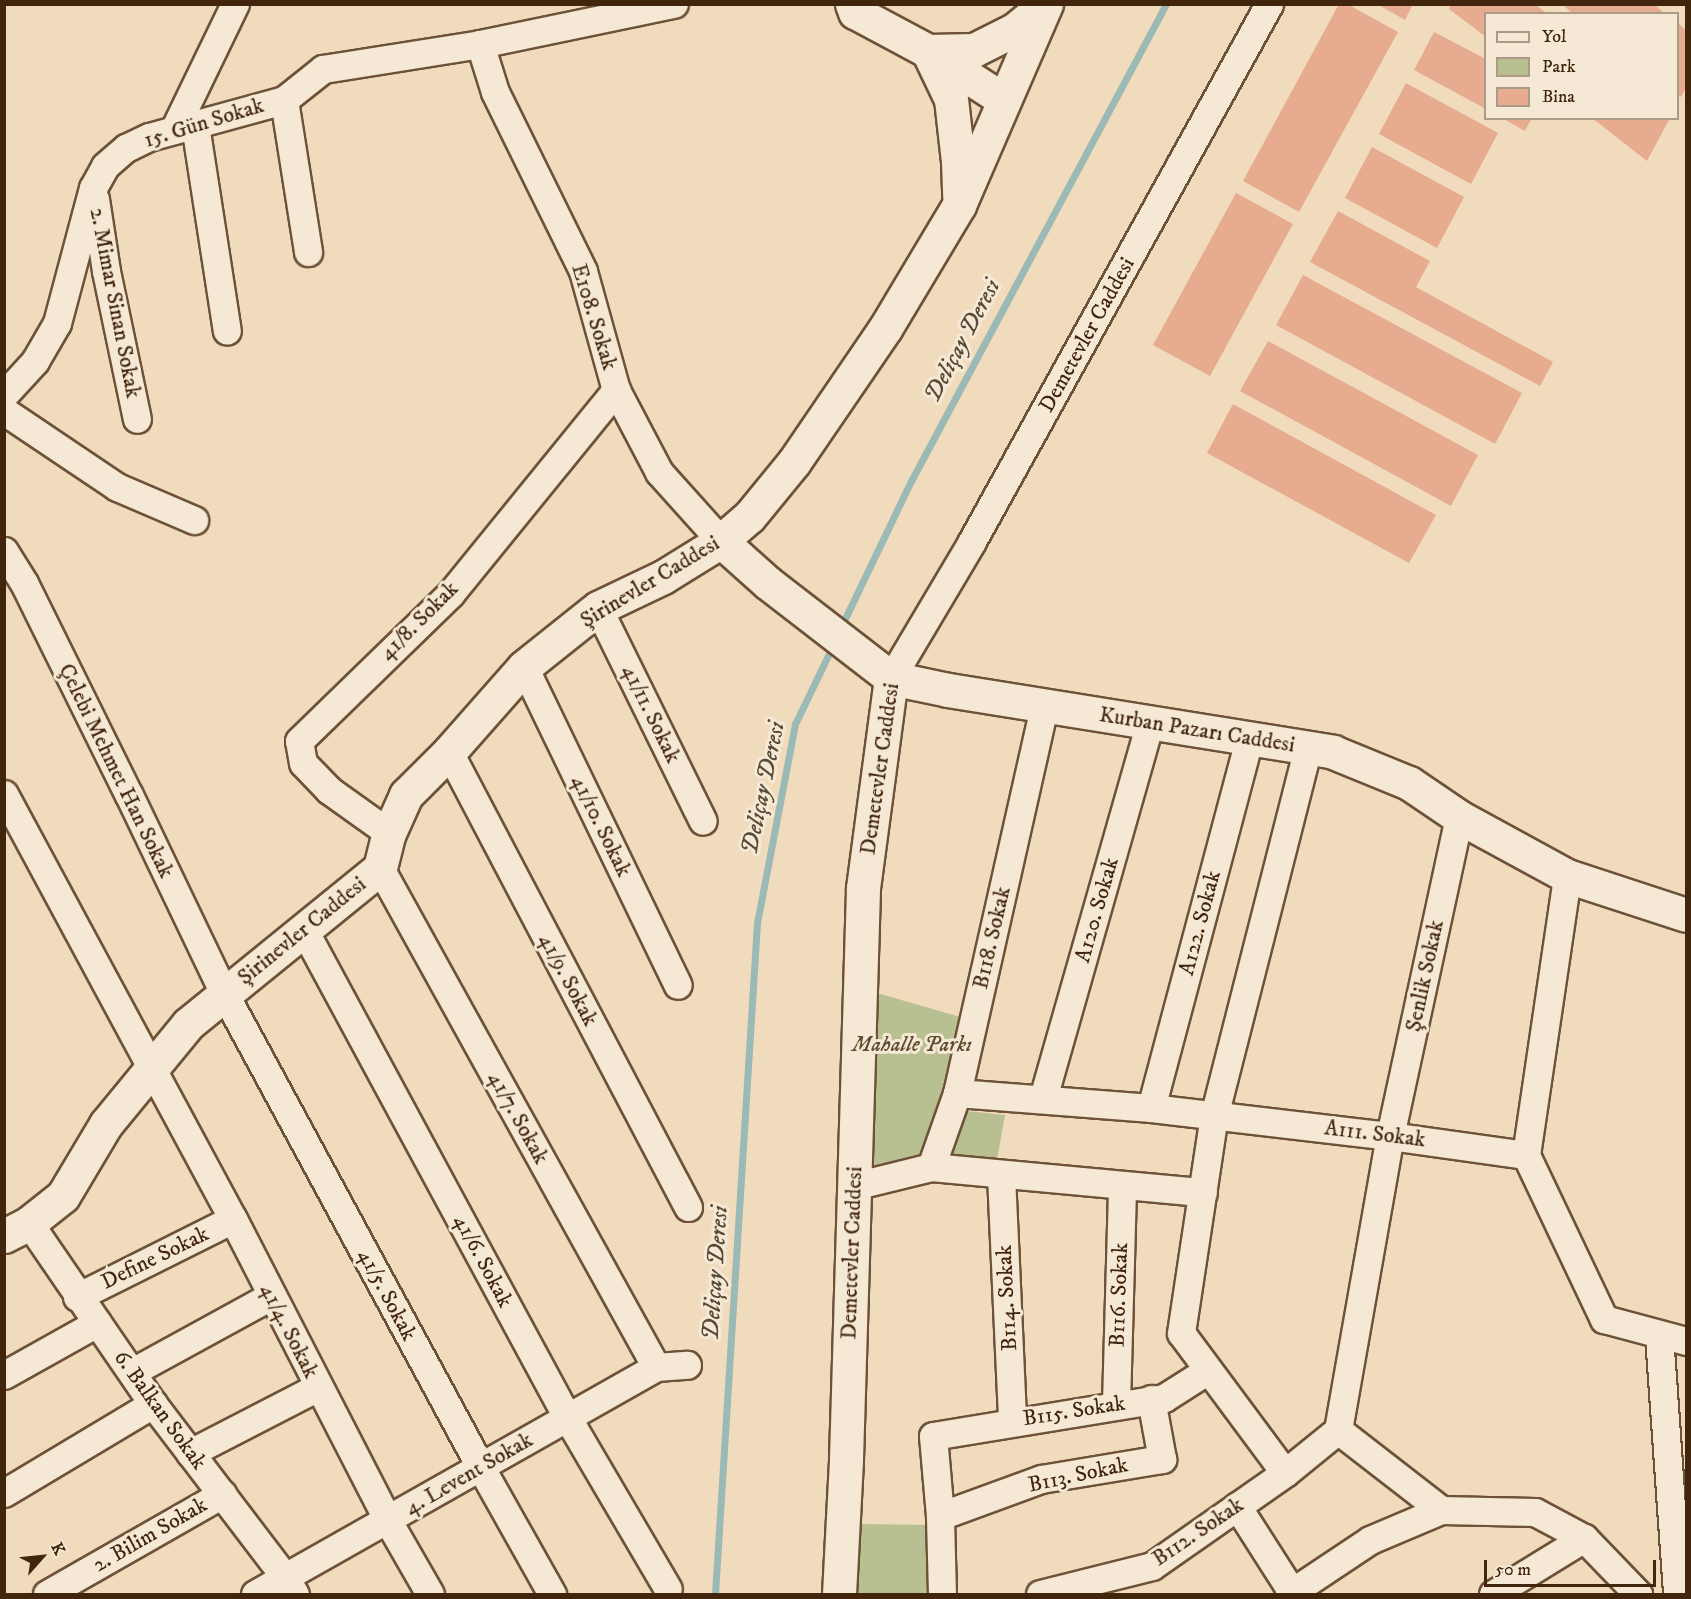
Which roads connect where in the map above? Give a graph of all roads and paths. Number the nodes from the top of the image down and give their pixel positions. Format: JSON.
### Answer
{"nodes":[{"id":1,"x":235,"y":4,"type":"edge"},
{"id":2,"x":674,"y":4,"type":"edge"},
{"id":3,"x":852,"y":4,"type":"edge"},
{"id":4,"x":1046,"y":4,"type":"edge"},
{"id":5,"x":1269,"y":4,"type":"edge"},
{"id":6,"x":480,"y":44,"type":"junction"},
{"id":7,"x":928,"y":51,"type":"junction"},
{"id":8,"x":284,"y":99,"type":"junction"},
{"id":9,"x":1004,"y":100,"type":"junction"},
{"id":10,"x":185,"y":127,"type":"junction"},
{"id":11,"x":93,"y":188,"type":"junction"},
{"id":12,"x":959,"y":205,"type":"junction"},
{"id":13,"x":308,"y":252,"type":"dead end"},
{"id":14,"x":227,"y":331,"type":"dead end"},
{"id":15,"x":616,"y":390,"type":"junction"},
{"id":16,"x":4,"y":395,"type":"edge"},
{"id":17,"x":4,"y":411,"type":"edge"},
{"id":18,"x":137,"y":418,"type":"dead end"},
{"id":19,"x":194,"y":520,"type":"dead end"},
{"id":20,"x":721,"y":541,"type":"junction"},
{"id":21,"x":4,"y":551,"type":"edge"},
{"id":22,"x":598,"y":608,"type":"junction"},
{"id":23,"x":524,"y":667,"type":"junction"},
{"id":24,"x":884,"y":672,"type":"junction"},
{"id":25,"x":1044,"y":706,"type":"junction"},
{"id":26,"x":1150,"y":723,"type":"junction"},
{"id":27,"x":1249,"y":739,"type":"junction"},
{"id":28,"x":1308,"y":748,"type":"junction"},
{"id":29,"x":448,"y":752,"type":"junction"},
{"id":30,"x":4,"y":794,"type":"edge"},
{"id":31,"x":1459,"y":817,"type":"junction"},
{"id":32,"x":703,"y":821,"type":"dead end"},
{"id":33,"x":389,"y":833,"type":"junction"},
{"id":34,"x":380,"y":868,"type":"junction"},
{"id":35,"x":1567,"y":876,"type":"junction"},
{"id":36,"x":1686,"y":915,"type":"edge"},
{"id":37,"x":304,"y":930,"type":"junction"},
{"id":38,"x":678,"y":985,"type":"dead end"},
{"id":39,"x":224,"y":993,"type":"junction"},
{"id":40,"x":151,"y":1067,"type":"junction"},
{"id":41,"x":957,"y":1093,"type":"junction"},
{"id":42,"x":1043,"y":1098,"type":"junction"},
{"id":43,"x":1151,"y":1108,"type":"junction"},
{"id":44,"x":1214,"y":1116,"type":"junction"},
{"id":45,"x":1390,"y":1136,"type":"junction"},
{"id":46,"x":1526,"y":1155,"type":"junction"},
{"id":47,"x":932,"y":1167,"type":"junction"},
{"id":48,"x":1001,"y":1175,"type":"junction"},
{"id":49,"x":854,"y":1186,"type":"junction"},
{"id":50,"x":1122,"y":1186,"type":"junction"},
{"id":51,"x":1203,"y":1192,"type":"junction"},
{"id":52,"x":688,"y":1207,"type":"dead end"},
{"id":53,"x":233,"y":1219,"type":"junction"},
{"id":54,"x":16,"y":1229,"type":"edge"},
{"id":55,"x":271,"y":1296,"type":"junction"},
{"id":56,"x":77,"y":1297,"type":"junction"},
{"id":57,"x":97,"y":1323,"type":"junction"},
{"id":58,"x":1659,"y":1335,"type":"junction"},
{"id":59,"x":1686,"y":1341,"type":"edge"},
{"id":60,"x":687,"y":1365,"type":"dead end"},
{"id":61,"x":656,"y":1367,"type":"junction"},
{"id":62,"x":1208,"y":1370,"type":"junction"},
{"id":63,"x":132,"y":1372,"type":"junction"},
{"id":64,"x":4,"y":1375,"type":"edge"},
{"id":65,"x":318,"y":1387,"type":"junction"},
{"id":66,"x":1151,"y":1399,"type":"junction"},
{"id":67,"x":153,"y":1404,"type":"junction"},
{"id":68,"x":1116,"y":1404,"type":"junction"},
{"id":69,"x":567,"y":1418,"type":"junction"},
{"id":70,"x":1012,"y":1421,"type":"junction"},
{"id":71,"x":1338,"y":1430,"type":"junction"},
{"id":72,"x":190,"y":1453,"type":"junction"},
{"id":73,"x":481,"y":1468,"type":"junction"},
{"id":74,"x":1285,"y":1473,"type":"junction"},
{"id":75,"x":4,"y":1492,"type":"edge"},
{"id":76,"x":222,"y":1494,"type":"junction"},
{"id":77,"x":1237,"y":1506,"type":"junction"},
{"id":78,"x":1441,"y":1510,"type":"junction"},
{"id":79,"x":940,"y":1516,"type":"junction"},
{"id":80,"x":388,"y":1521,"type":"junction"},
{"id":81,"x":1584,"y":1538,"type":"junction"},
{"id":82,"x":1680,"y":1542,"type":"edge"},
{"id":83,"x":290,"y":1586,"type":"edge"},
{"id":84,"x":668,"y":1589,"type":"dead end"},
{"id":85,"x":1291,"y":1593,"type":"edge"},
{"id":86,"x":48,"y":1594,"type":"edge"},
{"id":87,"x":255,"y":1594,"type":"edge"},
{"id":88,"x":430,"y":1594,"type":"edge"},
{"id":89,"x":552,"y":1594,"type":"edge"},
{"id":90,"x":840,"y":1594,"type":"edge"},
{"id":91,"x":942,"y":1594,"type":"edge"},
{"id":92,"x":1040,"y":1594,"type":"edge"},
{"id":93,"x":1493,"y":1594,"type":"edge"},
{"id":94,"x":1638,"y":1594,"type":"edge"},
{"id":95,"x":1677,"y":1594,"type":"edge"}],
"edges":[{"from":1,"to":10,"type":"street"},
{"from":2,"to":6,"type":"street","name":"15. Gün Sokak"},
{"from":3,"to":7,"type":"main road"},
{"from":4,"to":7,"type":"main road"},
{"from":4,"to":9,"type":"main road","name":"Şirinevler Caddesi"},
{"from":5,"to":24,"type":"street","name":"Demetevler Caddesi"},
{"from":6,"to":8,"type":"street","name":"15. Gün Sokak"},
{"from":6,"to":15,"type":"street","name":"E108. Sokak"},
{"from":7,"to":9,"type":"main road"},
{"from":7,"to":12,"type":"main road"},
{"from":8,"to":10,"type":"street","name":"15. Gün Sokak"},
{"from":8,"to":13,"type":"street"},
{"from":9,"to":12,"type":"main road","name":"Şirinevler Caddesi"},
{"from":10,"to":11,"type":"street","name":"15. Gün Sokak"},
{"from":10,"to":14,"type":"street"},
{"from":11,"to":16,"type":"street","name":"15. Gün Sokak"},
{"from":11,"to":18,"type":"street","name":"2. Mimar Sinan Sokak"},
{"from":12,"to":20,"type":"main road","name":"Şirinevler Caddesi"},
{"from":15,"to":20,"type":"street","name":"E108. Sokak"},
{"from":15,"to":33,"type":"street","name":"41/8. Sokak"},
{"from":17,"to":19,"type":"street"},
{"from":20,"to":22,"type":"main road","name":"Şirinevler Caddesi"},
{"from":20,"to":24,"type":"main road","name":"Kurban Pazarı Caddesi"},
{"from":21,"to":39,"type":"street","name":"Çelebi Mehmet Han Sokak"},
{"from":22,"to":23,"type":"main road","name":"Şirinevler Caddesi"},
{"from":22,"to":32,"type":"street","name":"41/11. Sokak"},
{"from":23,"to":29,"type":"main road","name":"Şirinevler Caddesi"},
{"from":23,"to":38,"type":"street","name":"41/10. Sokak"},
{"from":24,"to":25,"type":"main road","name":"Kurban Pazarı Caddesi"},
{"from":24,"to":49,"type":"main road","name":"Demetevler Caddesi"},
{"from":25,"to":26,"type":"main road","name":"Kurban Pazarı Caddesi"},
{"from":25,"to":41,"type":"street","name":"B118. Sokak"},
{"from":26,"to":27,"type":"main road","name":"Kurban Pazarı Caddesi"},
{"from":26,"to":42,"type":"street","name":"A120. Sokak"},
{"from":27,"to":28,"type":"main road","name":"Kurban Pazarı Caddesi"},
{"from":27,"to":43,"type":"street","name":"A122. Sokak"},
{"from":28,"to":31,"type":"main road","name":"Kurban Pazarı Caddesi"},
{"from":28,"to":44,"type":"street"},
{"from":29,"to":33,"type":"main road","name":"Şirinevler Caddesi"},
{"from":29,"to":52,"type":"street","name":"41/9. Sokak"},
{"from":30,"to":40,"type":"street","name":"41/4. Sokak"},
{"from":31,"to":35,"type":"main road","name":"Kurban Pazarı Caddesi"},
{"from":31,"to":45,"type":"street","name":"Şenlik Sokak"},
{"from":33,"to":34,"type":"main road","name":"Şirinevler Caddesi"},
{"from":34,"to":37,"type":"main road","name":"Şirinevler Caddesi"},
{"from":34,"to":61,"type":"street","name":"41/7. Sokak"},
{"from":35,"to":36,"type":"main road","name":"Kurban Pazarı Caddesi"},
{"from":35,"to":46,"type":"street"},
{"from":37,"to":39,"type":"main road","name":"Şirinevler Caddesi"},
{"from":37,"to":69,"type":"street","name":"41/6. Sokak"},
{"from":39,"to":40,"type":"main road","name":"Şirinevler Caddesi"},
{"from":39,"to":73,"type":"street","name":"41/5. Sokak"},
{"from":40,"to":53,"type":"street","name":"41/4. Sokak"},
{"from":40,"to":54,"type":"main road","name":"Şirinevler Caddesi"},
{"from":41,"to":42,"type":"street","name":"A111. Sokak"},
{"from":41,"to":47,"type":"street","name":"B118. Sokak"},
{"from":42,"to":43,"type":"street","name":"A111. Sokak"},
{"from":43,"to":44,"type":"street","name":"A111. Sokak"},
{"from":44,"to":45,"type":"street","name":"A111. Sokak"},
{"from":44,"to":51,"type":"street"},
{"from":45,"to":46,"type":"street","name":"A111. Sokak"},
{"from":45,"to":71,"type":"street"},
{"from":46,"to":58,"type":"street"},
{"from":47,"to":48,"type":"street"},
{"from":47,"to":49,"type":"street"},
{"from":48,"to":50,"type":"street"},
{"from":48,"to":70,"type":"street","name":"B114. Sokak"},
{"from":49,"to":90,"type":"main road","name":"Demetevler Caddesi"},
{"from":50,"to":51,"type":"street"},
{"from":50,"to":68,"type":"street","name":"B116. Sokak"},
{"from":51,"to":62,"type":"street"},
{"from":53,"to":55,"type":"street","name":"41/4. Sokak"},
{"from":53,"to":56,"type":"street","name":"Define Sokak"},
{"from":54,"to":56,"type":"street","name":"6. Balkan Sokak"},
{"from":55,"to":63,"type":"street"},
{"from":55,"to":65,"type":"street","name":"41/4. Sokak"},
{"from":56,"to":57,"type":"street","name":"6. Balkan Sokak"},
{"from":57,"to":63,"type":"street","name":"6. Balkan Sokak"},
{"from":57,"to":64,"type":"street"},
{"from":58,"to":59,"type":"street"},
{"from":58,"to":82,"type":"street"},
{"from":60,"to":61,"type":"street","name":"4. Levent Sokak"},
{"from":61,"to":69,"type":"street","name":"4. Levent Sokak"},
{"from":62,"to":66,"type":"street","name":"B115. Sokak"},
{"from":62,"to":74,"type":"street"},
{"from":63,"to":67,"type":"street","name":"6. Balkan Sokak"},
{"from":65,"to":72,"type":"street"},
{"from":65,"to":80,"type":"street","name":"41/4. Sokak"},
{"from":66,"to":68,"type":"street","name":"B115. Sokak"},
{"from":66,"to":79,"type":"street","name":"B113. Sokak"},
{"from":67,"to":72,"type":"street","name":"6. Balkan Sokak"},
{"from":67,"to":75,"type":"street"},
{"from":68,"to":70,"type":"street","name":"B115. Sokak"},
{"from":69,"to":73,"type":"street","name":"4. Levent Sokak"},
{"from":69,"to":84,"type":"street","name":"41/6. Sokak"},
{"from":70,"to":79,"type":"street","name":"B115. Sokak"},
{"from":71,"to":74,"type":"street","name":"B112. Sokak"},
{"from":71,"to":78,"type":"street"},
{"from":72,"to":76,"type":"street","name":"6. Balkan Sokak"},
{"from":73,"to":80,"type":"street","name":"4. Levent Sokak"},
{"from":73,"to":89,"type":"street","name":"41/5. Sokak"},
{"from":74,"to":77,"type":"street","name":"B112. Sokak"},
{"from":76,"to":83,"type":"street","name":"6. Balkan Sokak"},
{"from":76,"to":86,"type":"street","name":"2. Bilim Sokak"},
{"from":77,"to":85,"type":"street"},
{"from":77,"to":92,"type":"street","name":"B112. Sokak"},
{"from":78,"to":81,"type":"street"},
{"from":78,"to":85,"type":"street"},
{"from":79,"to":91,"type":"street"},
{"from":80,"to":83,"type":"street","name":"4. Levent Sokak"},
{"from":80,"to":88,"type":"street","name":"41/4. Sokak"},
{"from":81,"to":93,"type":"street"},
{"from":81,"to":94,"type":"street"},
{"from":82,"to":95,"type":"street"},
{"from":83,"to":87,"type":"street","name":"4. Levent Sokak"}]}
